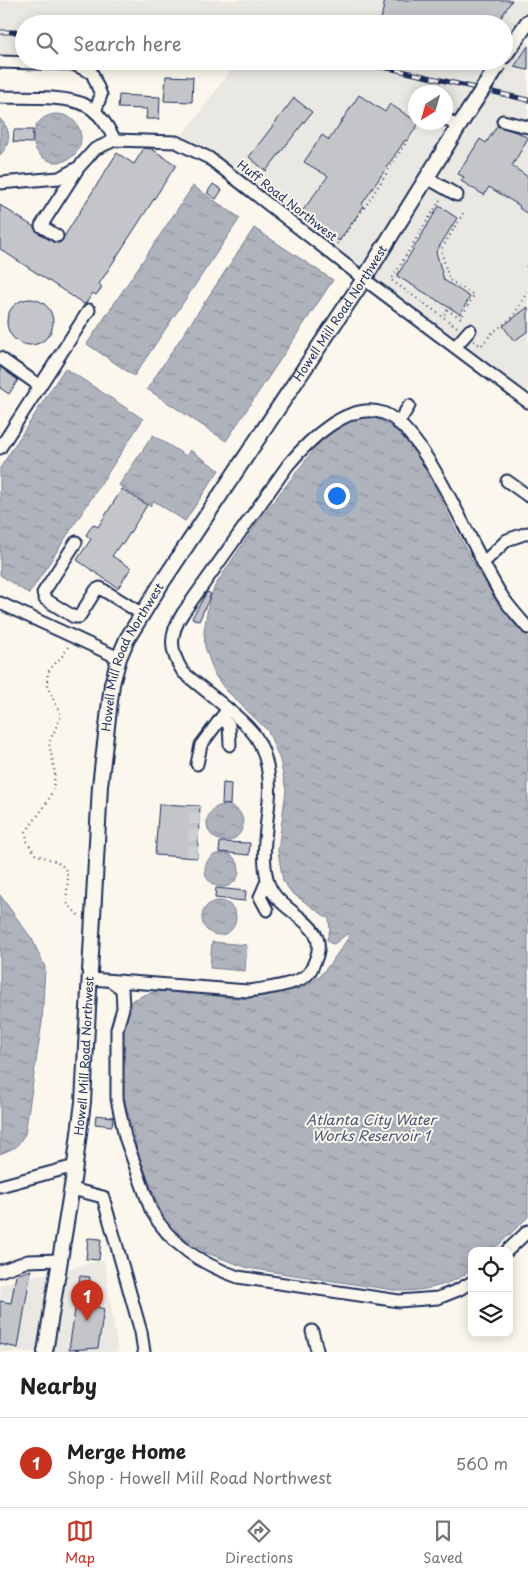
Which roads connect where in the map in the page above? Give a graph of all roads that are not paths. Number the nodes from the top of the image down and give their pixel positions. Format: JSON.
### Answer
{"nodes":[{"id":1,"x":528,"y":22,"type":"edge"},
{"id":2,"x":513,"y":43,"type":"edge"},
{"id":3,"x":0,"y":62,"type":"edge"},
{"id":4,"x":15,"y":62,"type":"edge"},
{"id":5,"x":84,"y":70,"type":"edge"},
{"id":6,"x":495,"y":70,"type":"edge"},
{"id":7,"x":0,"y":97,"type":"edge"},
{"id":8,"x":95,"y":112,"type":"junction"},
{"id":9,"x":503,"y":120,"type":"dead end"},
{"id":10,"x":453,"y":122,"type":"edge"},
{"id":11,"x":460,"y":124,"type":"junction"},
{"id":12,"x":528,"y":127,"type":"edge"},
{"id":13,"x":115,"y":140,"type":"junction"},
{"id":14,"x":79,"y":167,"type":"junction"},
{"id":15,"x":427,"y":178,"type":"junction"},
{"id":16,"x":0,"y":183,"type":"edge"},
{"id":17,"x":457,"y":195,"type":"dead end"},
{"id":18,"x":57,"y":236,"type":"dead end"},
{"id":19,"x":364,"y":279,"type":"junction"},
{"id":20,"x":89,"y":310,"type":"dead end"},
{"id":21,"x":465,"y":331,"type":"road end"},
{"id":22,"x":455,"y":347,"type":"junction"},
{"id":23,"x":0,"y":358,"type":"edge"},
{"id":24,"x":40,"y":386,"type":"junction"},
{"id":25,"x":528,"y":402,"type":"edge"},
{"id":26,"x":409,"y":406,"type":"dead end"},
{"id":27,"x":398,"y":423,"type":"junction"},
{"id":28,"x":0,"y":448,"type":"edge"},
{"id":29,"x":507,"y":480,"type":"dead end"},
{"id":30,"x":528,"y":496,"type":"edge"},
{"id":31,"x":528,"y":532,"type":"edge"},
{"id":32,"x":76,"y":542,"type":"dead end"},
{"id":33,"x":483,"y":563,"type":"junction"},
{"id":34,"x":0,"y":602,"type":"edge"},
{"id":35,"x":142,"y":614,"type":"junction"},
{"id":36,"x":528,"y":628,"type":"edge"},
{"id":37,"x":119,"y":658,"type":"junction"},
{"id":38,"x":224,"y":714,"type":"junction"},
{"id":39,"x":230,"y":745,"type":"dead end"},
{"id":40,"x":196,"y":764,"type":"dead end"},
{"id":41,"x":267,"y":881,"type":"junction"},
{"id":42,"x":267,"y":910,"type":"dead end"},
{"id":43,"x":267,"y":976,"type":"dead end"},
{"id":44,"x":91,"y":979,"type":"junction"},
{"id":45,"x":110,"y":980,"type":"junction"},
{"id":46,"x":273,"y":987,"type":"junction"},
{"id":47,"x":75,"y":1166,"type":"junction"},
{"id":48,"x":0,"y":1186,"type":"edge"},
{"id":49,"x":72,"y":1188,"type":"junction"},
{"id":50,"x":528,"y":1232,"type":"edge"},
{"id":51,"x":511,"y":1247,"type":"edge"},
{"id":52,"x":59,"y":1260,"type":"junction"},
{"id":53,"x":0,"y":1271,"type":"edge"},
{"id":54,"x":468,"y":1284,"type":"edge"},
{"id":55,"x":312,"y":1331,"type":"dead end"},
{"id":56,"x":317,"y":1350,"type":"dead end"},
{"id":57,"x":45,"y":1352,"type":"edge"},
{"id":58,"x":144,"y":1352,"type":"edge"}],
"edges":[{"from":1,"to":2,"type":"main road","name":"Howell Mill Road Northwest"},
{"from":3,"to":4,"type":"street"},
{"from":5,"to":8,"type":"street"},
{"from":6,"to":11,"type":"main road","name":"Howell Mill Road Northwest","bridge":true},
{"from":7,"to":8,"type":"street"},
{"from":8,"to":13,"type":"street"},
{"from":9,"to":12,"type":"street"},
{"from":10,"to":11,"type":"street"},
{"from":11,"to":15,"type":"main road","name":"Howell Mill Road Northwest"},
{"from":13,"to":14,"type":"street","name":"Huff Road Northwest"},
{"from":13,"to":19,"type":"street","name":"Huff Road Northwest"},
{"from":14,"to":16,"type":"street","name":"Huff Road Northwest"},
{"from":14,"to":18,"type":"street"},
{"from":15,"to":17,"type":"street"},
{"from":15,"to":19,"type":"main road","name":"Howell Mill Road Northwest"},
{"from":19,"to":22,"type":"street","name":"Huff Road Northwest"},
{"from":19,"to":35,"type":"main road","name":"Howell Mill Road Northwest"},
{"from":20,"to":24,"type":"street"},
{"from":21,"to":22,"type":"street"},
{"from":22,"to":25,"type":"street","name":"Huff Road Northwest"},
{"from":23,"to":24,"type":"street"},
{"from":24,"to":28,"type":"street"},
{"from":26,"to":27,"type":"street"},
{"from":27,"to":33,"type":"street"},
{"from":27,"to":38,"type":"street"},
{"from":29,"to":30,"type":"street"},
{"from":31,"to":33,"type":"street"},
{"from":32,"to":35,"type":"street"},
{"from":33,"to":36,"type":"street"},
{"from":34,"to":37,"type":"street"},
{"from":35,"to":37,"type":"main road","name":"Howell Mill Road Northwest"},
{"from":37,"to":44,"type":"main road","name":"Howell Mill Road Northwest"},
{"from":38,"to":39,"type":"street"},
{"from":38,"to":40,"type":"street"},
{"from":38,"to":41,"type":"street"},
{"from":41,"to":42,"type":"street"},
{"from":41,"to":46,"type":"street"},
{"from":43,"to":46,"type":"street"},
{"from":44,"to":45,"type":"street"},
{"from":44,"to":47,"type":"main road","name":"Howell Mill Road Northwest"},
{"from":45,"to":46,"type":"street"},
{"from":45,"to":54,"type":"street"},
{"from":47,"to":48,"type":"street"},
{"from":47,"to":49,"type":"main road","name":"Howell Mill Road Northwest"},
{"from":49,"to":52,"type":"main road","name":"Howell Mill Road Northwest"},
{"from":49,"to":58,"type":"street"},
{"from":50,"to":51,"type":"street"},
{"from":52,"to":53,"type":"street"},
{"from":52,"to":57,"type":"main road","name":"Howell Mill Road Northwest"},
{"from":55,"to":56,"type":"street"}]}
